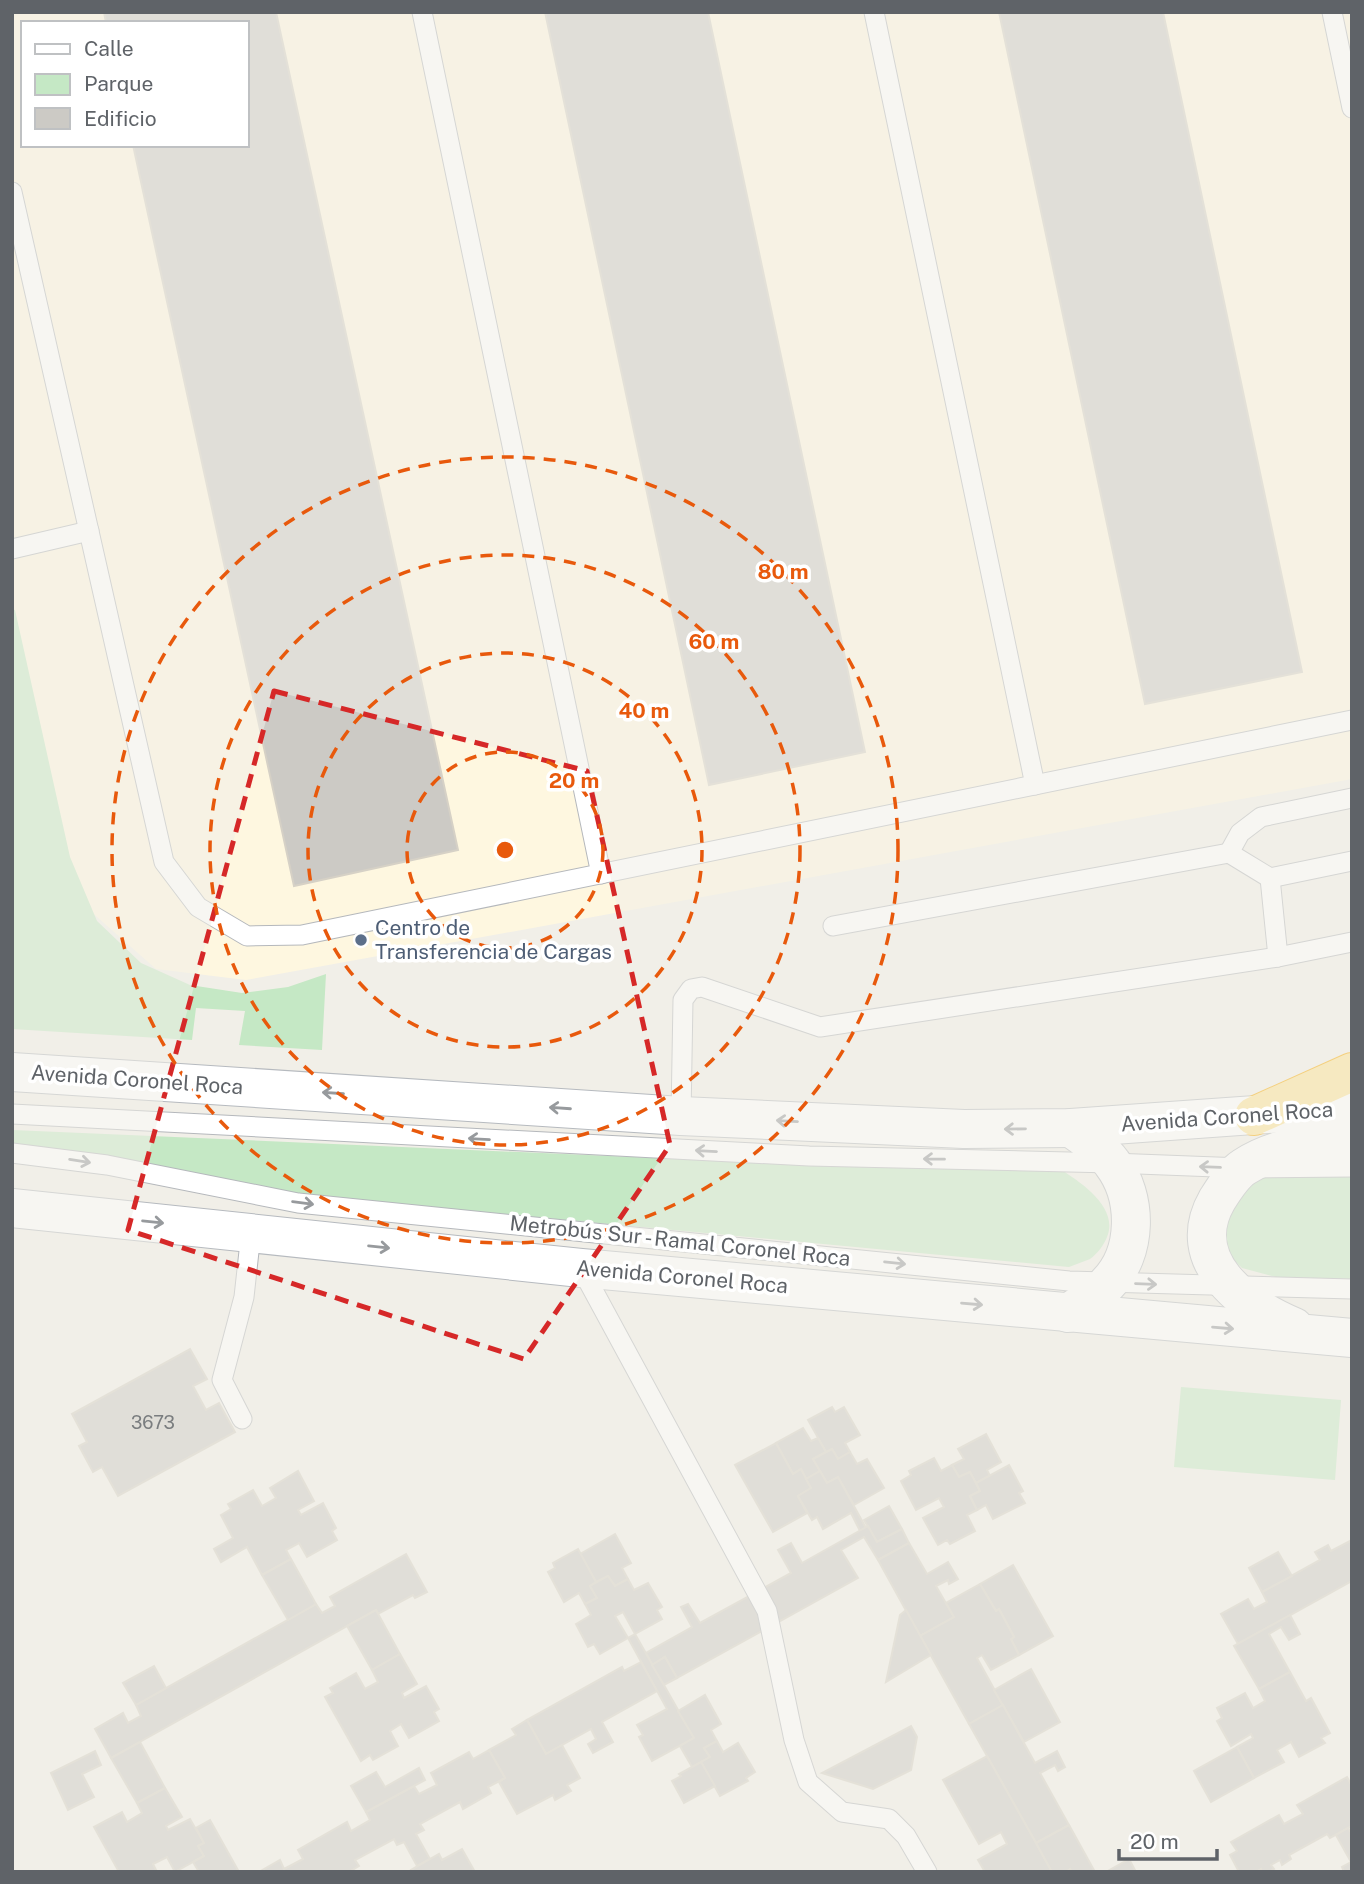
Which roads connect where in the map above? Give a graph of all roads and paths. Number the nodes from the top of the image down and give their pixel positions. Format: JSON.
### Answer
{"nodes":[{"id":1,"x":422,"y":12,"type":"edge"},
{"id":2,"x":874,"y":12,"type":"edge"},
{"id":3,"x":1332,"y":12,"type":"edge"},
{"id":4,"x":1352,"y":108,"type":"edge"},
{"id":5,"x":12,"y":191,"type":"edge"},
{"id":6,"x":89,"y":531,"type":"junction"},
{"id":7,"x":12,"y":550,"type":"edge"},
{"id":8,"x":1352,"y":720,"type":"edge"},
{"id":9,"x":1035,"y":785,"type":"junction"},
{"id":10,"x":1352,"y":798,"type":"edge"},
{"id":11,"x":1229,"y":853,"type":"junction"},
{"id":12,"x":1352,"y":861,"type":"edge"},
{"id":13,"x":601,"y":874,"type":"junction"},
{"id":14,"x":1270,"y":878,"type":"junction"},
{"id":15,"x":833,"y":926,"type":"dead end"},
{"id":16,"x":1352,"y":942,"type":"edge"},
{"id":17,"x":1278,"y":957,"type":"junction"},
{"id":18,"x":12,"y":1072,"type":"edge"},
{"id":19,"x":1352,"y":1072,"type":"edge"},
{"id":20,"x":1352,"y":1108,"type":"edge"},
{"id":21,"x":12,"y":1114,"type":"edge"},
{"id":22,"x":1254,"y":1115,"type":"junction"},
{"id":23,"x":681,"y":1116,"type":"junction"},
{"id":24,"x":1071,"y":1128,"type":"junction"},
{"id":25,"x":1352,"y":1139,"type":"edge"},
{"id":26,"x":12,"y":1153,"type":"edge"},
{"id":27,"x":1112,"y":1163,"type":"junction"},
{"id":28,"x":1352,"y":1167,"type":"edge"},
{"id":29,"x":1242,"y":1168,"type":"junction"},
{"id":30,"x":12,"y":1208,"type":"edge"},
{"id":31,"x":251,"y":1233,"type":"junction"},
{"id":32,"x":580,"y":1268,"type":"junction"},
{"id":33,"x":1108,"y":1283,"type":"junction"},
{"id":34,"x":1229,"y":1287,"type":"junction"},
{"id":35,"x":1352,"y":1289,"type":"edge"},
{"id":36,"x":1068,"y":1313,"type":"junction"},
{"id":37,"x":1314,"y":1336,"type":"junction"},
{"id":38,"x":1352,"y":1338,"type":"edge"},
{"id":39,"x":242,"y":1419,"type":"dead end"},
{"id":40,"x":927,"y":1872,"type":"edge"}],
"edges":[{"from":1,"to":13,"type":"lane"},
{"from":2,"to":9,"type":"lane"},
{"from":3,"to":4,"type":"lane"},
{"from":5,"to":6,"type":"lane"},
{"from":6,"to":7,"type":"lane"},
{"from":6,"to":13,"type":"lane"},
{"from":8,"to":9,"type":"lane"},
{"from":9,"to":13,"type":"lane"},
{"from":10,"to":11,"type":"lane"},
{"from":11,"to":14,"type":"lane"},
{"from":11,"to":15,"type":"lane"},
{"from":12,"to":14,"type":"lane"},
{"from":14,"to":17,"type":"lane"},
{"from":16,"to":17,"type":"lane"},
{"from":17,"to":23,"type":"lane"},
{"from":23,"to":18,"type":"main road","name":"Avenida Coronel Roca","one_way":true},
{"from":19,"to":22,"type":"highway"},
{"from":20,"to":22,"type":"main road","name":"Avenida Coronel Roca"},
{"from":27,"to":21,"type":"lane","one_way":true},
{"from":22,"to":24,"type":"main road","name":"Avenida Coronel Roca"},
{"from":24,"to":23,"type":"main road","name":"Avenida Coronel Roca","one_way":true},
{"from":24,"to":27,"type":"main road"},
{"from":25,"to":29,"type":"main road"},
{"from":26,"to":33,"type":"lane","name":"Metrobús Sur - Ramal Coronel Roca","one_way":true},
{"from":29,"to":27,"type":"lane","one_way":true},
{"from":27,"to":33,"type":"main road"},
{"from":28,"to":29,"type":"lane"},
{"from":29,"to":34,"type":"main road"},
{"from":30,"to":31,"type":"main road","name":"Avenida Coronel Roca","one_way":true},
{"from":31,"to":32,"type":"main road","name":"Avenida Coronel Roca","one_way":true},
{"from":31,"to":39,"type":"lane"},
{"from":32,"to":36,"type":"main road","name":"Avenida Coronel Roca","one_way":true},
{"from":32,"to":40,"type":"lane"},
{"from":33,"to":34,"type":"lane","name":"Metrobús Sur - Ramal Coronel Roca","one_way":true},
{"from":33,"to":36,"type":"main road"},
{"from":34,"to":35,"type":"lane","name":"Metrobús Sur - Ramal Coronel Roca"},
{"from":34,"to":37,"type":"main road"},
{"from":36,"to":37,"type":"main road","name":"Avenida Coronel Roca","one_way":true},
{"from":37,"to":38,"type":"main road","name":"Avenida Coronel Roca"}]}
